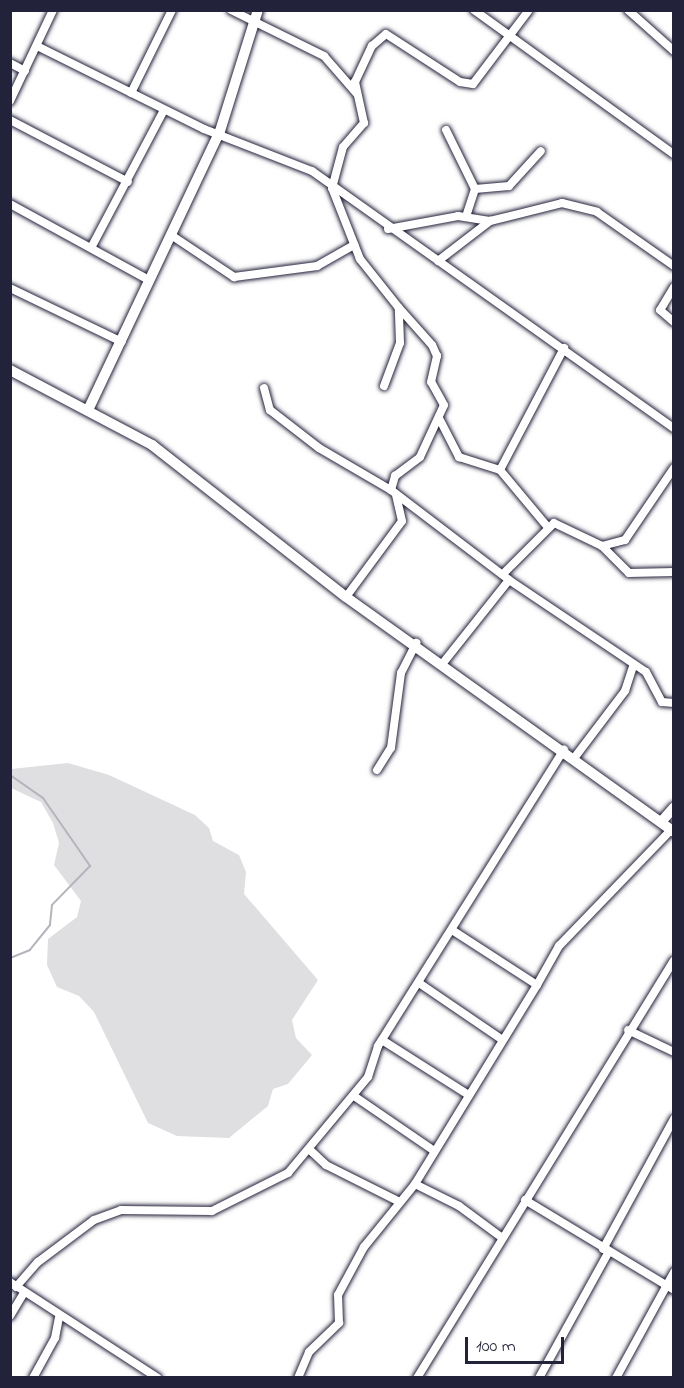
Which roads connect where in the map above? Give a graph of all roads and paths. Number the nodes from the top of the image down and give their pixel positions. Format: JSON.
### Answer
{"nodes":[{"id":1,"x":53,"y":10,"type":"edge"},
{"id":2,"x":172,"y":10,"type":"edge"},
{"id":3,"x":231,"y":10,"type":"edge"},
{"id":4,"x":258,"y":10,"type":"edge"},
{"id":5,"x":474,"y":10,"type":"edge"},
{"id":6,"x":529,"y":10,"type":"edge"},
{"id":7,"x":628,"y":10,"type":"edge"},
{"id":8,"x":254,"y":24,"type":"junction"},
{"id":9,"x":511,"y":37,"type":"junction"},
{"id":10,"x":39,"y":47,"type":"junction"},
{"id":11,"x":674,"y":51,"type":"edge"},
{"id":12,"x":10,"y":63,"type":"edge"},
{"id":13,"x":25,"y":70,"type":"junction"},
{"id":14,"x":131,"y":93,"type":"junction"},
{"id":15,"x":357,"y":94,"type":"junction"},
{"id":16,"x":10,"y":101,"type":"edge"},
{"id":17,"x":164,"y":110,"type":"junction"},
{"id":18,"x":10,"y":120,"type":"edge"},
{"id":19,"x":446,"y":130,"type":"dead end"},
{"id":20,"x":220,"y":131,"type":"junction"},
{"id":21,"x":541,"y":151,"type":"dead end"},
{"id":22,"x":674,"y":154,"type":"edge"},
{"id":23,"x":128,"y":182,"type":"junction"},
{"id":24,"x":332,"y":188,"type":"junction"},
{"id":25,"x":475,"y":189,"type":"junction"},
{"id":26,"x":10,"y":204,"type":"edge"},
{"id":27,"x":466,"y":217,"type":"junction"},
{"id":28,"x":490,"y":221,"type":"junction"},
{"id":29,"x":388,"y":229,"type":"junction"},
{"id":30,"x":171,"y":235,"type":"junction"},
{"id":31,"x":354,"y":245,"type":"junction"},
{"id":32,"x":92,"y":246,"type":"junction"},
{"id":33,"x":438,"y":261,"type":"junction"},
{"id":34,"x":674,"y":266,"type":"edge"},
{"id":35,"x":149,"y":280,"type":"junction"},
{"id":36,"x":674,"y":287,"type":"edge"},
{"id":37,"x":10,"y":288,"type":"edge"},
{"id":38,"x":399,"y":308,"type":"junction"},
{"id":39,"x":674,"y":322,"type":"edge"},
{"id":40,"x":122,"y":342,"type":"junction"},
{"id":41,"x":564,"y":348,"type":"junction"},
{"id":42,"x":10,"y":370,"type":"edge"},
{"id":43,"x":384,"y":386,"type":"dead end"},
{"id":44,"x":264,"y":388,"type":"dead end"},
{"id":45,"x":89,"y":408,"type":"junction"},
{"id":46,"x":440,"y":420,"type":"junction"},
{"id":47,"x":674,"y":428,"type":"edge"},
{"id":48,"x":674,"y":468,"type":"edge"},
{"id":49,"x":500,"y":470,"type":"junction"},
{"id":50,"x":394,"y":492,"type":"junction"},
{"id":51,"x":546,"y":525,"type":"junction"},
{"id":52,"x":602,"y":546,"type":"junction"},
{"id":53,"x":674,"y":572,"type":"edge"},
{"id":54,"x":506,"y":577,"type":"junction"},
{"id":55,"x":346,"y":597,"type":"junction"},
{"id":56,"x":416,"y":643,"type":"junction"},
{"id":57,"x":443,"y":663,"type":"junction"},
{"id":58,"x":634,"y":664,"type":"junction"},
{"id":59,"x":674,"y":703,"type":"edge"},
{"id":60,"x":564,"y":749,"type":"junction"},
{"id":61,"x":575,"y":757,"type":"junction"},
{"id":62,"x":376,"y":770,"type":"dead end"},
{"id":63,"x":674,"y":807,"type":"edge"},
{"id":64,"x":662,"y":821,"type":"junction"},
{"id":65,"x":672,"y":831,"type":"edge"},
{"id":66,"x":452,"y":930,"type":"junction"},
{"id":67,"x":674,"y":961,"type":"edge"},
{"id":68,"x":419,"y":983,"type":"junction"},
{"id":69,"x":537,"y":985,"type":"junction"},
{"id":70,"x":628,"y":1030,"type":"junction"},
{"id":71,"x":501,"y":1039,"type":"junction"},
{"id":72,"x":382,"y":1040,"type":"junction"},
{"id":73,"x":674,"y":1052,"type":"edge"},
{"id":74,"x":467,"y":1094,"type":"junction"},
{"id":75,"x":354,"y":1096,"type":"junction"},
{"id":76,"x":674,"y":1119,"type":"edge"},
{"id":77,"x":310,"y":1150,"type":"junction"},
{"id":78,"x":433,"y":1150,"type":"junction"},
{"id":79,"x":415,"y":1184,"type":"junction"},
{"id":80,"x":525,"y":1200,"type":"junction"},
{"id":81,"x":398,"y":1201,"type":"junction"},
{"id":82,"x":501,"y":1237,"type":"junction"},
{"id":83,"x":605,"y":1251,"type":"junction"},
{"id":84,"x":674,"y":1272,"type":"edge"},
{"id":85,"x":13,"y":1285,"type":"edge"},
{"id":86,"x":670,"y":1288,"type":"edge"},
{"id":87,"x":24,"y":1294,"type":"junction"},
{"id":88,"x":10,"y":1316,"type":"edge"},
{"id":89,"x":59,"y":1318,"type":"junction"},
{"id":90,"x":33,"y":1377,"type":"edge"},
{"id":91,"x":158,"y":1377,"type":"edge"},
{"id":92,"x":298,"y":1377,"type":"edge"},
{"id":93,"x":417,"y":1377,"type":"edge"},
{"id":94,"x":538,"y":1377,"type":"edge"},
{"id":95,"x":616,"y":1377,"type":"edge"}],
"edges":[{"from":1,"to":10,"type":"street"},
{"from":2,"to":14,"type":"street"},
{"from":3,"to":8,"type":"street"},
{"from":4,"to":8,"type":"street"},
{"from":5,"to":9,"type":"street"},
{"from":6,"to":9,"type":"street"},
{"from":7,"to":11,"type":"street"},
{"from":8,"to":15,"type":"street"},
{"from":8,"to":20,"type":"street"},
{"from":9,"to":15,"type":"street"},
{"from":9,"to":22,"type":"street"},
{"from":10,"to":13,"type":"street"},
{"from":10,"to":14,"type":"street"},
{"from":12,"to":13,"type":"street"},
{"from":13,"to":16,"type":"street"},
{"from":14,"to":17,"type":"street"},
{"from":15,"to":24,"type":"street"},
{"from":17,"to":20,"type":"street"},
{"from":17,"to":23,"type":"street"},
{"from":18,"to":23,"type":"street"},
{"from":19,"to":25,"type":"street"},
{"from":20,"to":24,"type":"street"},
{"from":20,"to":30,"type":"street"},
{"from":21,"to":25,"type":"street"},
{"from":23,"to":32,"type":"street"},
{"from":24,"to":29,"type":"street"},
{"from":24,"to":31,"type":"street"},
{"from":25,"to":27,"type":"street"},
{"from":26,"to":32,"type":"street"},
{"from":27,"to":28,"type":"street"},
{"from":27,"to":29,"type":"street"},
{"from":28,"to":33,"type":"street"},
{"from":28,"to":34,"type":"street"},
{"from":29,"to":33,"type":"street"},
{"from":30,"to":31,"type":"street"},
{"from":30,"to":35,"type":"street"},
{"from":31,"to":38,"type":"street"},
{"from":32,"to":35,"type":"street"},
{"from":33,"to":41,"type":"street"},
{"from":35,"to":40,"type":"street"},
{"from":36,"to":39,"type":"street"},
{"from":37,"to":40,"type":"street"},
{"from":38,"to":43,"type":"street"},
{"from":38,"to":46,"type":"street"},
{"from":40,"to":45,"type":"street"},
{"from":41,"to":47,"type":"street"},
{"from":41,"to":49,"type":"street"},
{"from":42,"to":45,"type":"street"},
{"from":44,"to":50,"type":"street"},
{"from":45,"to":55,"type":"street"},
{"from":46,"to":49,"type":"street"},
{"from":46,"to":50,"type":"street"},
{"from":48,"to":52,"type":"street"},
{"from":49,"to":51,"type":"street"},
{"from":50,"to":54,"type":"street"},
{"from":50,"to":55,"type":"street"},
{"from":51,"to":52,"type":"street"},
{"from":51,"to":54,"type":"street"},
{"from":52,"to":53,"type":"street"},
{"from":54,"to":57,"type":"street"},
{"from":54,"to":58,"type":"street"},
{"from":55,"to":56,"type":"street"},
{"from":56,"to":57,"type":"street"},
{"from":56,"to":62,"type":"street"},
{"from":57,"to":60,"type":"street"},
{"from":58,"to":59,"type":"street"},
{"from":58,"to":61,"type":"street"},
{"from":60,"to":61,"type":"street"},
{"from":60,"to":66,"type":"street"},
{"from":61,"to":64,"type":"street"},
{"from":63,"to":64,"type":"street"},
{"from":64,"to":65,"type":"street"},
{"from":65,"to":69,"type":"street"},
{"from":66,"to":68,"type":"street"},
{"from":66,"to":69,"type":"street"},
{"from":67,"to":70,"type":"street"},
{"from":68,"to":71,"type":"street"},
{"from":68,"to":72,"type":"street"},
{"from":69,"to":71,"type":"street"},
{"from":70,"to":73,"type":"street"},
{"from":70,"to":80,"type":"street"},
{"from":71,"to":74,"type":"street"},
{"from":72,"to":74,"type":"street"},
{"from":72,"to":75,"type":"street"},
{"from":74,"to":78,"type":"street"},
{"from":75,"to":77,"type":"street"},
{"from":75,"to":78,"type":"street"},
{"from":76,"to":83,"type":"street"},
{"from":77,"to":81,"type":"street"},
{"from":77,"to":85,"type":"street"},
{"from":78,"to":79,"type":"street"},
{"from":79,"to":81,"type":"street"},
{"from":79,"to":82,"type":"street"},
{"from":80,"to":82,"type":"street"},
{"from":80,"to":83,"type":"street"},
{"from":81,"to":92,"type":"street"},
{"from":82,"to":93,"type":"street"},
{"from":83,"to":86,"type":"street"},
{"from":83,"to":94,"type":"street"},
{"from":84,"to":86,"type":"street"},
{"from":85,"to":87,"type":"street"},
{"from":86,"to":95,"type":"street"},
{"from":87,"to":88,"type":"street"},
{"from":87,"to":89,"type":"street"},
{"from":89,"to":90,"type":"street"},
{"from":89,"to":91,"type":"street"}]}
